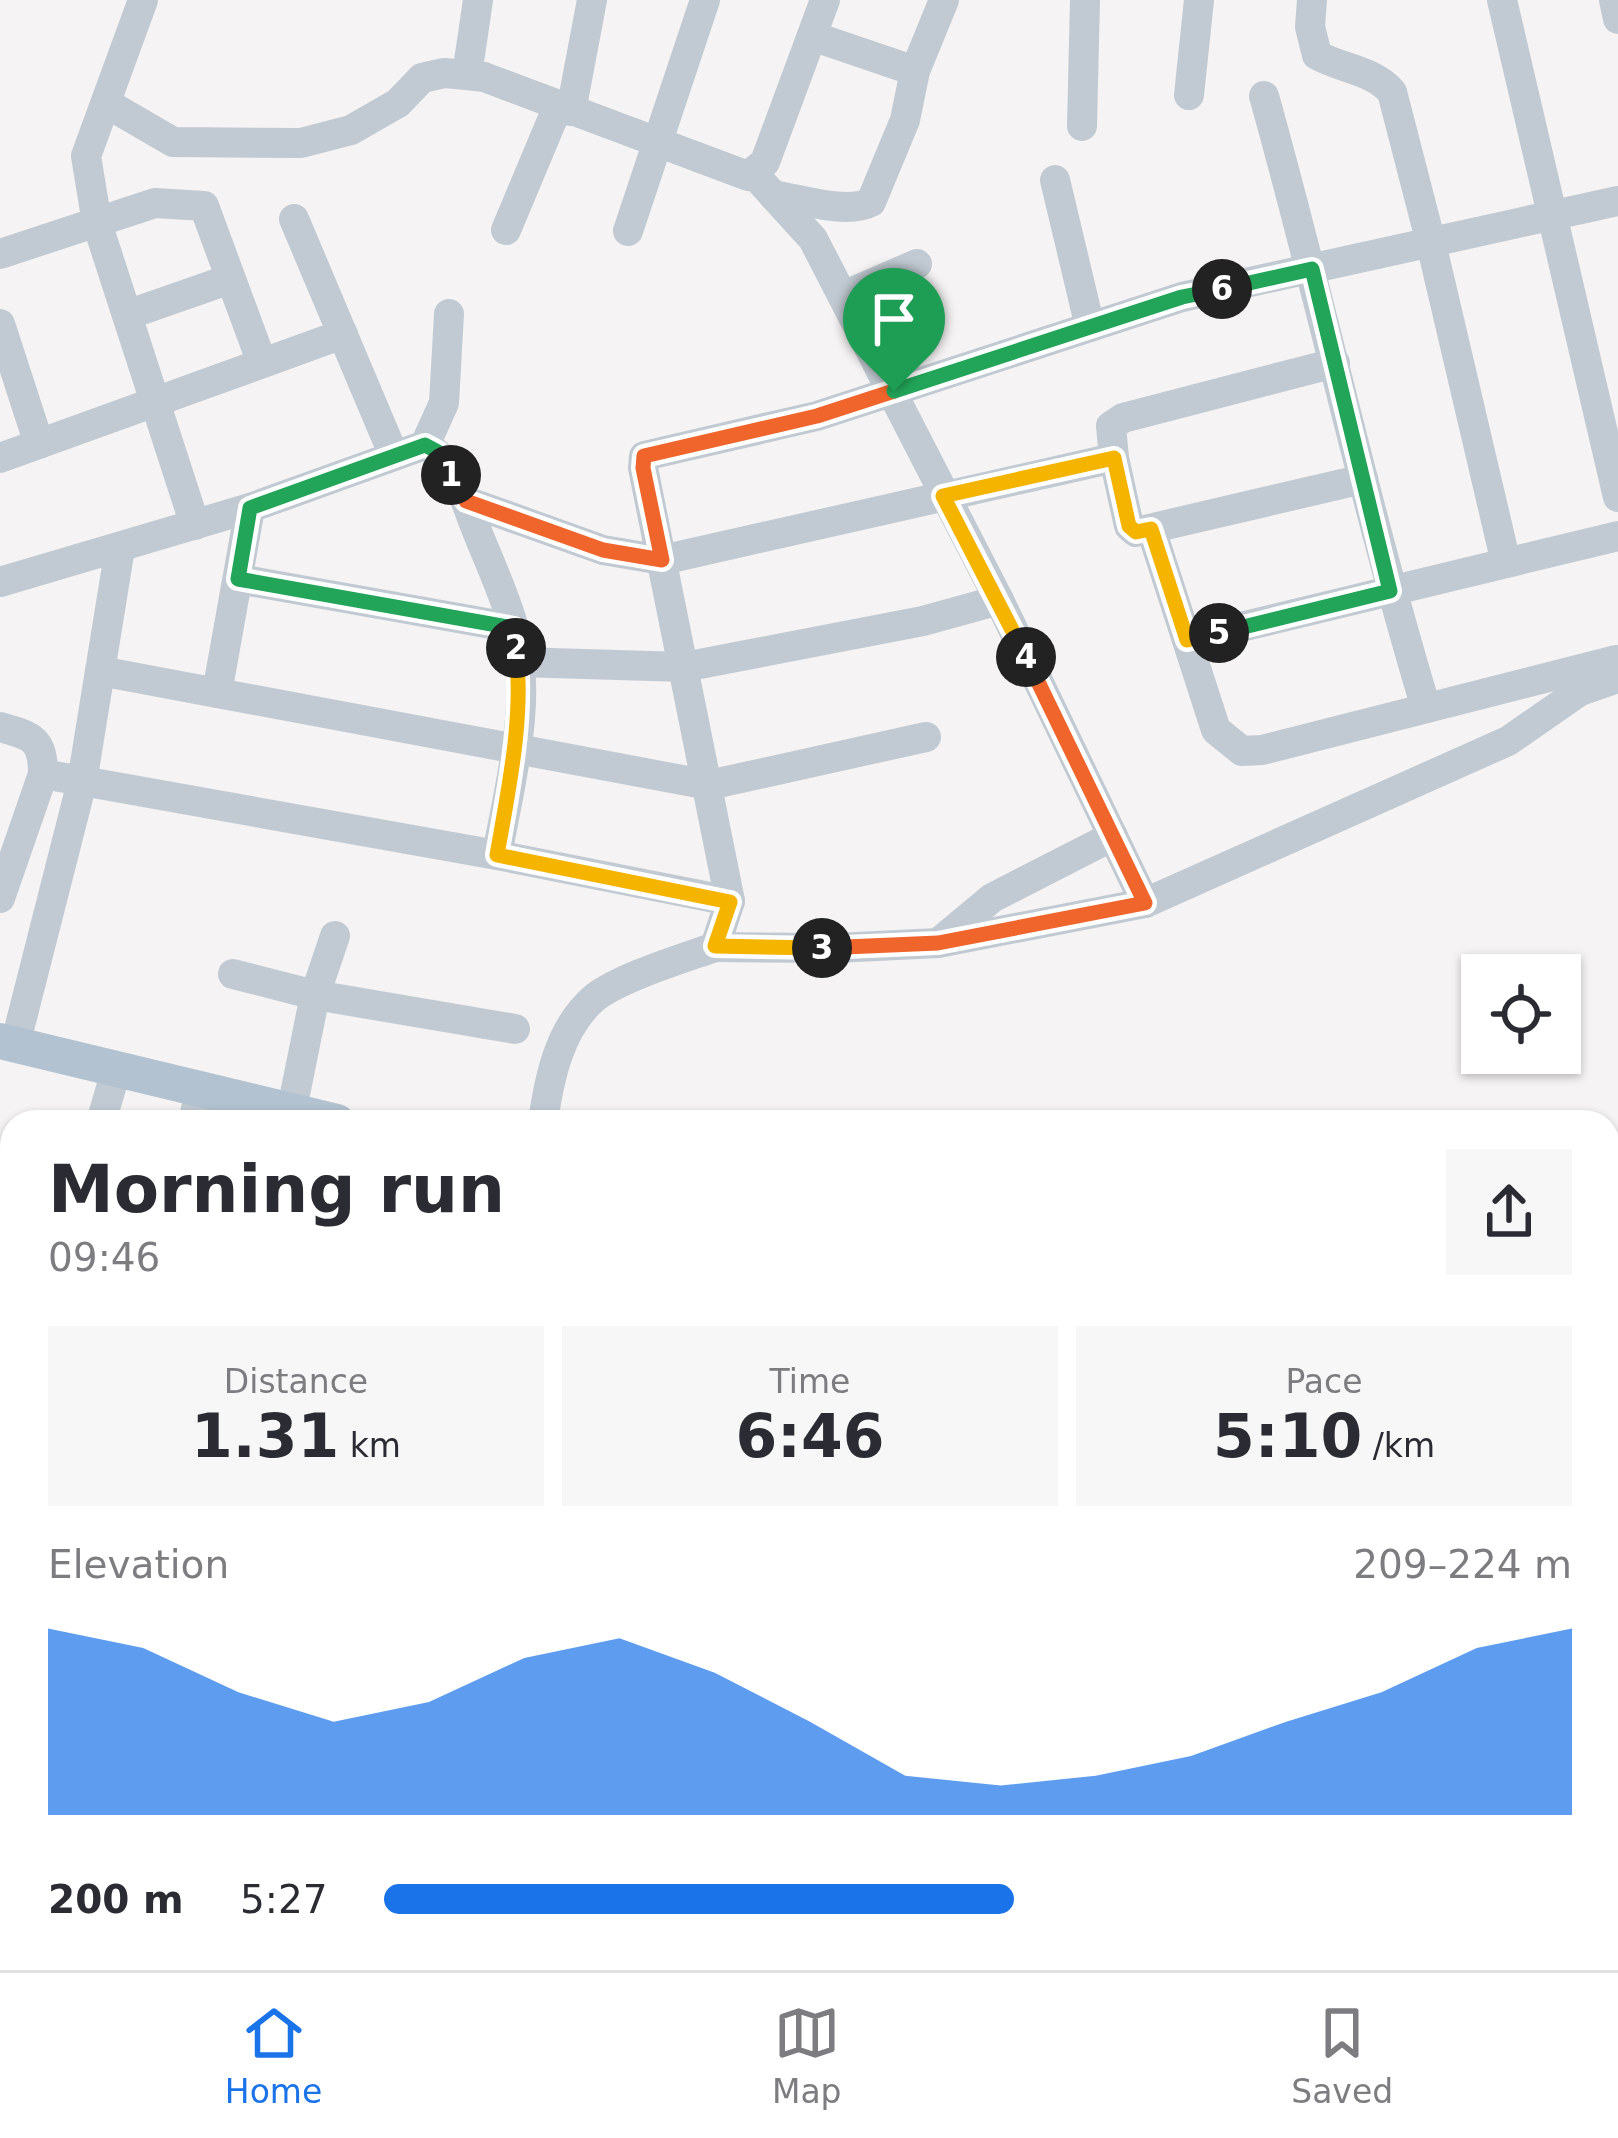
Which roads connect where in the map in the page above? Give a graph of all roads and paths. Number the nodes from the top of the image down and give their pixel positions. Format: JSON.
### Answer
{"nodes":[{"id":1,"x":143,"y":0,"type":"edge"},
{"id":2,"x":478,"y":0,"type":"edge"},
{"id":3,"x":592,"y":0,"type":"edge"},
{"id":4,"x":705,"y":0,"type":"edge"},
{"id":5,"x":825,"y":0,"type":"edge"},
{"id":6,"x":944,"y":0,"type":"edge"},
{"id":7,"x":1085,"y":0,"type":"edge"},
{"id":8,"x":1199,"y":0,"type":"edge"},
{"id":9,"x":1312,"y":0,"type":"edge"},
{"id":10,"x":1502,"y":0,"type":"edge"},
{"id":11,"x":1614,"y":0,"type":"edge"},
{"id":12,"x":1618,"y":19,"type":"edge"},
{"id":13,"x":812,"y":36,"type":"junction"},
{"id":14,"x":915,"y":70,"type":"junction"},
{"id":15,"x":467,"y":74,"type":"junction"},
{"id":16,"x":1189,"y":95,"type":"dead end"},
{"id":17,"x":1264,"y":96,"type":"dead end"},
{"id":18,"x":106,"y":104,"type":"junction"},
{"id":19,"x":564,"y":109,"type":"junction"},
{"id":20,"x":1082,"y":126,"type":"dead end"},
{"id":21,"x":658,"y":145,"type":"junction"},
{"id":22,"x":1055,"y":180,"type":"dead end"},
{"id":23,"x":763,"y":184,"type":"junction"},
{"id":24,"x":1618,"y":201,"type":"edge"},
{"id":25,"x":1552,"y":216,"type":"junction"},
{"id":26,"x":294,"y":219,"type":"dead end"},
{"id":27,"x":97,"y":223,"type":"junction"},
{"id":28,"x":506,"y":230,"type":"dead end"},
{"id":29,"x":628,"y":231,"type":"dead end"},
{"id":30,"x":1431,"y":243,"type":"junction"},
{"id":31,"x":0,"y":254,"type":"edge"},
{"id":32,"x":917,"y":265,"type":"dead end"},
{"id":33,"x":1312,"y":269,"type":"junction"},
{"id":34,"x":230,"y":279,"type":"junction"},
{"id":35,"x":844,"y":296,"type":"junction"},
{"id":36,"x":449,"y":314,"type":"dead end"},
{"id":37,"x":127,"y":315,"type":"junction"},
{"id":38,"x":0,"y":324,"type":"edge"},
{"id":39,"x":1090,"y":327,"type":"junction"},
{"id":40,"x":343,"y":334,"type":"junction"},
{"id":41,"x":262,"y":363,"type":"junction"},
{"id":42,"x":1335,"y":363,"type":"junction"},
{"id":43,"x":894,"y":391,"type":"junction"},
{"id":44,"x":155,"y":402,"type":"junction"},
{"id":45,"x":38,"y":444,"type":"junction"},
{"id":46,"x":425,"y":445,"type":"junction"},
{"id":47,"x":394,"y":456,"type":"junction"},
{"id":48,"x":0,"y":458,"type":"edge"},
{"id":49,"x":1114,"y":458,"type":"junction"},
{"id":50,"x":1363,"y":479,"type":"junction"},
{"id":51,"x":943,"y":496,"type":"junction"},
{"id":52,"x":1618,"y":497,"type":"edge"},
{"id":53,"x":466,"y":501,"type":"junction"},
{"id":54,"x":250,"y":508,"type":"junction"},
{"id":55,"x":195,"y":525,"type":"junction"},
{"id":56,"x":1151,"y":529,"type":"junction"},
{"id":57,"x":1618,"y":536,"type":"edge"},
{"id":58,"x":120,"y":548,"type":"junction"},
{"id":59,"x":662,"y":560,"type":"junction"},
{"id":60,"x":1506,"y":563,"type":"junction"},
{"id":61,"x":238,"y":579,"type":"junction"},
{"id":62,"x":0,"y":582,"type":"edge"},
{"id":63,"x":1390,"y":591,"type":"junction"},
{"id":64,"x":999,"y":600,"type":"junction"},
{"id":65,"x":514,"y":628,"type":"junction"},
{"id":66,"x":1187,"y":640,"type":"junction"},
{"id":67,"x":1618,"y":659,"type":"edge"},
{"id":68,"x":518,"y":662,"type":"junction"},
{"id":69,"x":684,"y":667,"type":"junction"},
{"id":70,"x":100,"y":671,"type":"junction"},
{"id":71,"x":1618,"y":678,"type":"edge"},
{"id":72,"x":217,"y":693,"type":"junction"},
{"id":73,"x":1426,"y":708,"type":"junction"},
{"id":74,"x":0,"y":727,"type":"edge"},
{"id":75,"x":926,"y":737,"type":"dead end"},
{"id":76,"x":516,"y":748,"type":"junction"},
{"id":77,"x":43,"y":774,"type":"junction"},
{"id":78,"x":82,"y":782,"type":"junction"},
{"id":79,"x":709,"y":785,"type":"junction"},
{"id":80,"x":1113,"y":836,"type":"junction"},
{"id":81,"x":497,"y":855,"type":"junction"},
{"id":82,"x":2,"y":888,"type":"edge"},
{"id":83,"x":730,"y":902,"type":"junction"},
{"id":84,"x":1145,"y":903,"type":"junction"},
{"id":85,"x":335,"y":936,"type":"dead end"},
{"id":86,"x":938,"y":943,"type":"junction"},
{"id":87,"x":715,"y":946,"type":"junction"},
{"id":88,"x":233,"y":974,"type":"dead end"},
{"id":89,"x":315,"y":995,"type":"junction"},
{"id":90,"x":515,"y":1029,"type":"dead end"},
{"id":91,"x":8,"y":1043,"type":"edge"},
{"id":92,"x":116,"y":1070,"type":"junction"},
{"id":93,"x":197,"y":1107,"type":"edge"},
{"id":94,"x":104,"y":1110,"type":"edge"},
{"id":95,"x":227,"y":1110,"type":"edge"},
{"id":96,"x":318,"y":1110,"type":"edge"},
{"id":97,"x":546,"y":1110,"type":"edge"}],
"edges":[{"from":1,"to":18,"type":"street"},
{"from":2,"to":15,"type":"street"},
{"from":3,"to":19,"type":"street"},
{"from":4,"to":21,"type":"street"},
{"from":5,"to":13,"type":"street"},
{"from":6,"to":14,"type":"street"},
{"from":7,"to":20,"type":"street"},
{"from":8,"to":16,"type":"street"},
{"from":9,"to":30,"type":"street"},
{"from":10,"to":25,"type":"street"},
{"from":11,"to":12,"type":"street"},
{"from":13,"to":14,"type":"street"},
{"from":13,"to":23,"type":"street"},
{"from":14,"to":23,"type":"street"},
{"from":15,"to":18,"type":"street"},
{"from":15,"to":19,"type":"street"},
{"from":17,"to":33,"type":"street"},
{"from":18,"to":27,"type":"street"},
{"from":19,"to":21,"type":"street"},
{"from":19,"to":28,"type":"street"},
{"from":21,"to":23,"type":"street"},
{"from":21,"to":29,"type":"street"},
{"from":22,"to":39,"type":"street"},
{"from":23,"to":35,"type":"street"},
{"from":24,"to":25,"type":"street"},
{"from":25,"to":30,"type":"street"},
{"from":25,"to":52,"type":"street"},
{"from":26,"to":40,"type":"street"},
{"from":27,"to":31,"type":"street"},
{"from":27,"to":34,"type":"street"},
{"from":27,"to":37,"type":"street"},
{"from":30,"to":33,"type":"street"},
{"from":30,"to":60,"type":"street"},
{"from":32,"to":35,"type":"street"},
{"from":33,"to":39,"type":"street"},
{"from":33,"to":42,"type":"street"},
{"from":34,"to":37,"type":"street"},
{"from":34,"to":41,"type":"street"},
{"from":35,"to":43,"type":"street"},
{"from":36,"to":46,"type":"street"},
{"from":37,"to":44,"type":"street"},
{"from":38,"to":45,"type":"street"},
{"from":39,"to":43,"type":"street"},
{"from":40,"to":41,"type":"street"},
{"from":40,"to":47,"type":"street"},
{"from":41,"to":44,"type":"street"},
{"from":42,"to":49,"type":"street"},
{"from":42,"to":50,"type":"street"},
{"from":43,"to":51,"type":"street"},
{"from":43,"to":59,"type":"street"},
{"from":44,"to":45,"type":"street"},
{"from":44,"to":55,"type":"street"},
{"from":45,"to":48,"type":"street"},
{"from":46,"to":47,"type":"street"},
{"from":46,"to":53,"type":"street"},
{"from":47,"to":54,"type":"street"},
{"from":49,"to":51,"type":"street"},
{"from":49,"to":56,"type":"street"},
{"from":50,"to":56,"type":"street"},
{"from":50,"to":63,"type":"street"},
{"from":51,"to":59,"type":"street"},
{"from":51,"to":64,"type":"street"},
{"from":53,"to":59,"type":"street"},
{"from":53,"to":65,"type":"street"},
{"from":54,"to":55,"type":"street"},
{"from":54,"to":61,"type":"street"},
{"from":55,"to":58,"type":"street"},
{"from":56,"to":66,"type":"street"},
{"from":57,"to":60,"type":"street"},
{"from":58,"to":62,"type":"street"},
{"from":58,"to":70,"type":"street"},
{"from":59,"to":69,"type":"street"},
{"from":60,"to":63,"type":"street"},
{"from":61,"to":65,"type":"street"},
{"from":61,"to":72,"type":"street"},
{"from":63,"to":66,"type":"street"},
{"from":63,"to":73,"type":"street"},
{"from":64,"to":69,"type":"street"},
{"from":64,"to":80,"type":"street"},
{"from":65,"to":68,"type":"street"},
{"from":66,"to":73,"type":"street"},
{"from":67,"to":73,"type":"street"},
{"from":68,"to":69,"type":"street"},
{"from":68,"to":76,"type":"street"},
{"from":69,"to":79,"type":"street"},
{"from":70,"to":72,"type":"street"},
{"from":70,"to":78,"type":"street"},
{"from":71,"to":84,"type":"street"},
{"from":72,"to":76,"type":"street"},
{"from":74,"to":77,"type":"street"},
{"from":75,"to":79,"type":"street"},
{"from":76,"to":79,"type":"street"},
{"from":76,"to":81,"type":"street"},
{"from":77,"to":78,"type":"street"},
{"from":77,"to":82,"type":"street"},
{"from":78,"to":81,"type":"street"},
{"from":78,"to":91,"type":"street"},
{"from":79,"to":83,"type":"street"},
{"from":80,"to":84,"type":"street"},
{"from":80,"to":86,"type":"street"},
{"from":81,"to":83,"type":"street"},
{"from":83,"to":87,"type":"street"},
{"from":84,"to":86,"type":"street"},
{"from":85,"to":89,"type":"street"},
{"from":86,"to":87,"type":"street"},
{"from":87,"to":97,"type":"street"},
{"from":88,"to":89,"type":"street"},
{"from":89,"to":90,"type":"street"},
{"from":89,"to":96,"type":"street"},
{"from":91,"to":92,"type":"main road"},
{"from":92,"to":93,"type":"main road"},
{"from":92,"to":94,"type":"street"},
{"from":93,"to":95,"type":"main road"}]}
